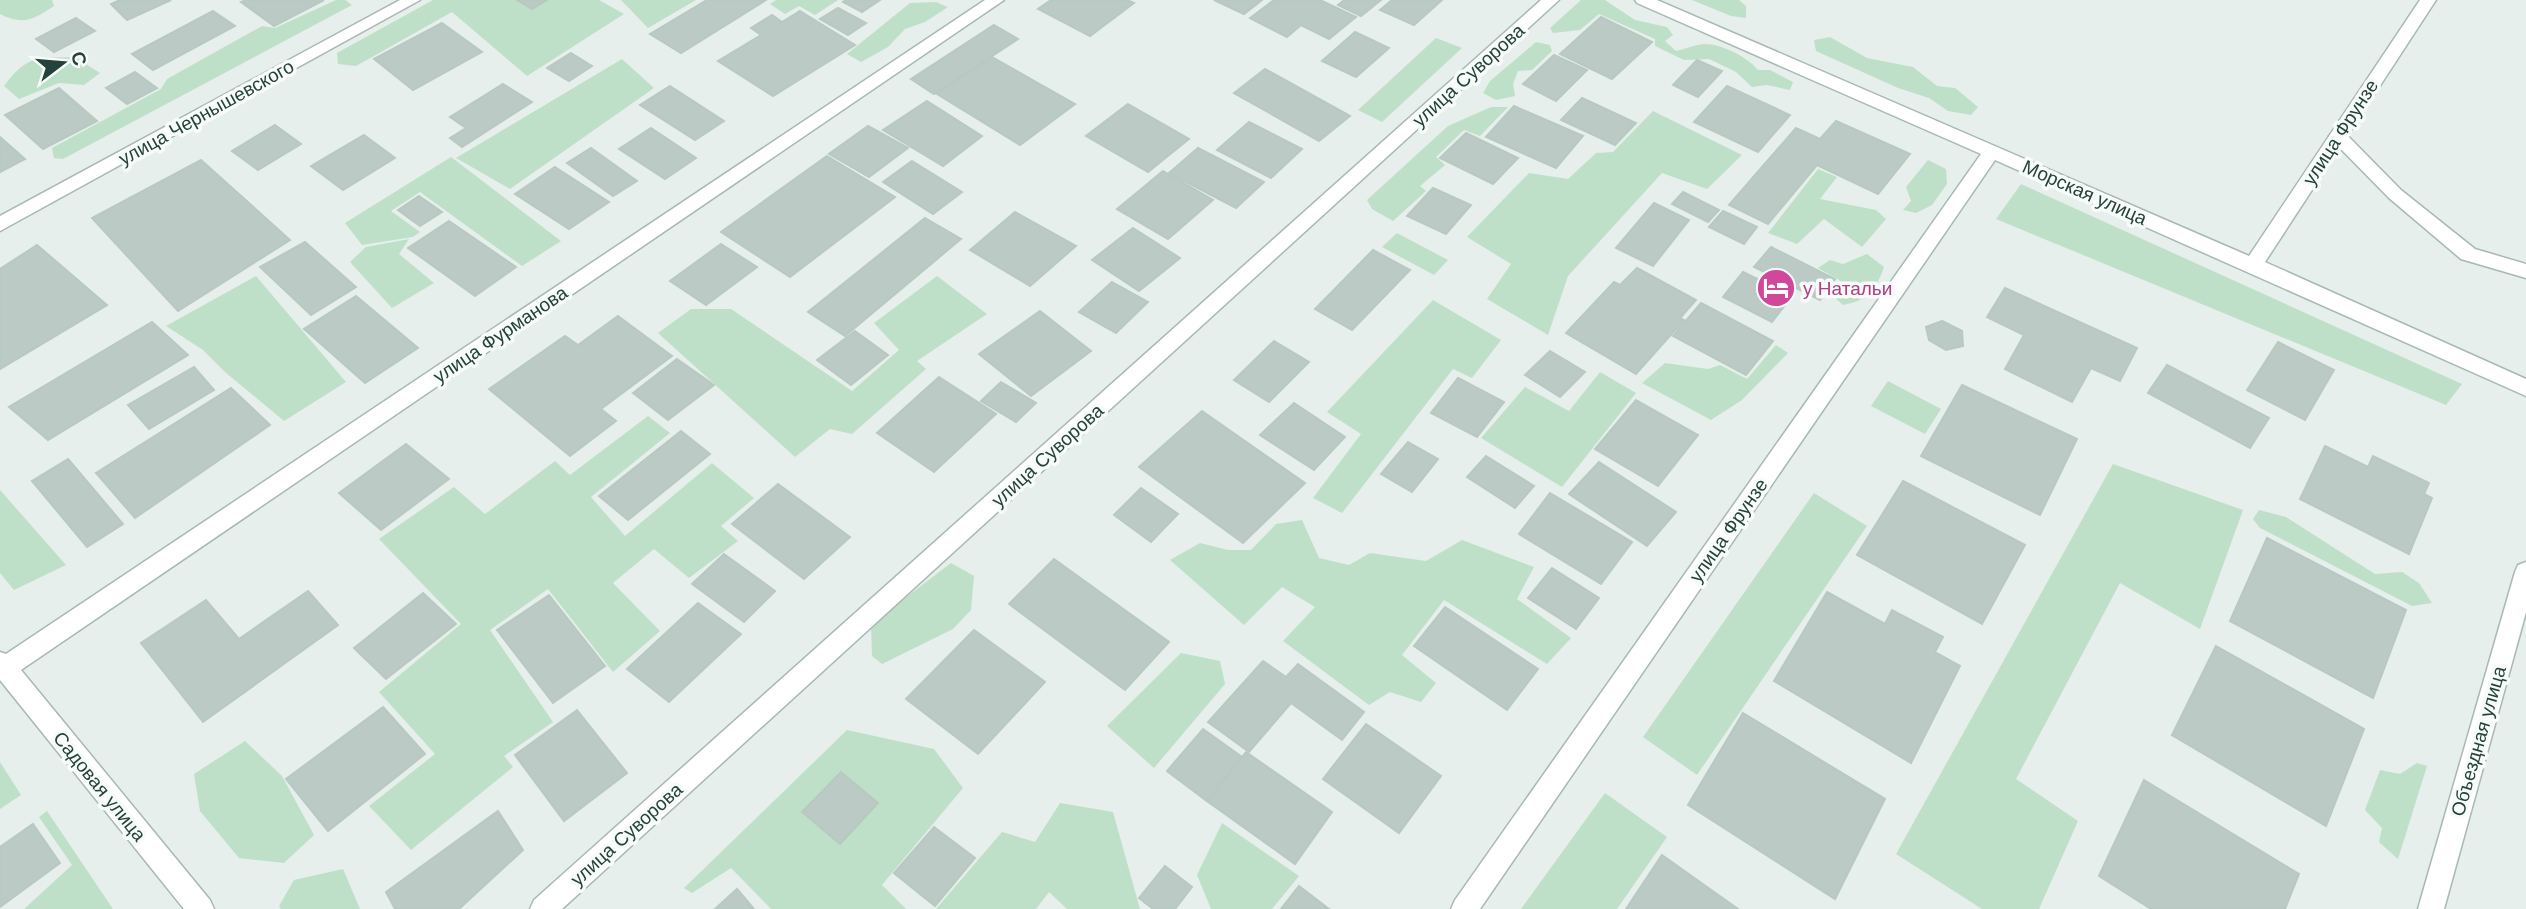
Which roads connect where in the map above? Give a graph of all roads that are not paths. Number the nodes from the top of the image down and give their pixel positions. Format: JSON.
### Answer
{"nodes":[{"id":1,"x":411,"y":0,"type":"edge"},
{"id":2,"x":996,"y":0,"type":"edge"},
{"id":3,"x":1551,"y":0,"type":"edge"},
{"id":4,"x":1643,"y":0,"type":"edge"},
{"id":5,"x":2428,"y":0,"type":"edge"},
{"id":6,"x":2338,"y":136,"type":"junction"},
{"id":7,"x":1992,"y":151,"type":"junction"},
{"id":8,"x":0,"y":224,"type":"edge"},
{"id":9,"x":2253,"y":265,"type":"junction"},
{"id":10,"x":2524,"y":272,"type":"edge"},
{"id":11,"x":2526,"y":388,"type":"edge"},
{"id":12,"x":2526,"y":572,"type":"edge"},
{"id":13,"x":2,"y":665,"type":"edge"},
{"id":14,"x":201,"y":909,"type":"edge"},
{"id":15,"x":543,"y":909,"type":"edge"},
{"id":16,"x":1464,"y":909,"type":"edge"},
{"id":17,"x":2431,"y":909,"type":"edge"}],
"edges":[{"from":1,"to":8,"type":"street","name":"улица Чернышевского"},
{"from":2,"to":13,"type":"street","name":"улица Фурманова"},
{"from":3,"to":15,"type":"street","name":"улица Суворова"},
{"from":4,"to":7,"type":"street","name":"Морская улица"},
{"from":5,"to":6,"type":"street","name":"улица Фрунзе"},
{"from":6,"to":9,"type":"street","name":"улица Фрунзе"},
{"from":6,"to":10,"type":"street"},
{"from":7,"to":9,"type":"street","name":"Морская улица"},
{"from":7,"to":16,"type":"street","name":"улица Фрунзе"},
{"from":9,"to":11,"type":"street","name":"Морская улица"},
{"from":12,"to":17,"type":"street","name":"Объездная улица"},
{"from":13,"to":14,"type":"street","name":"Садовая улица"}]}
